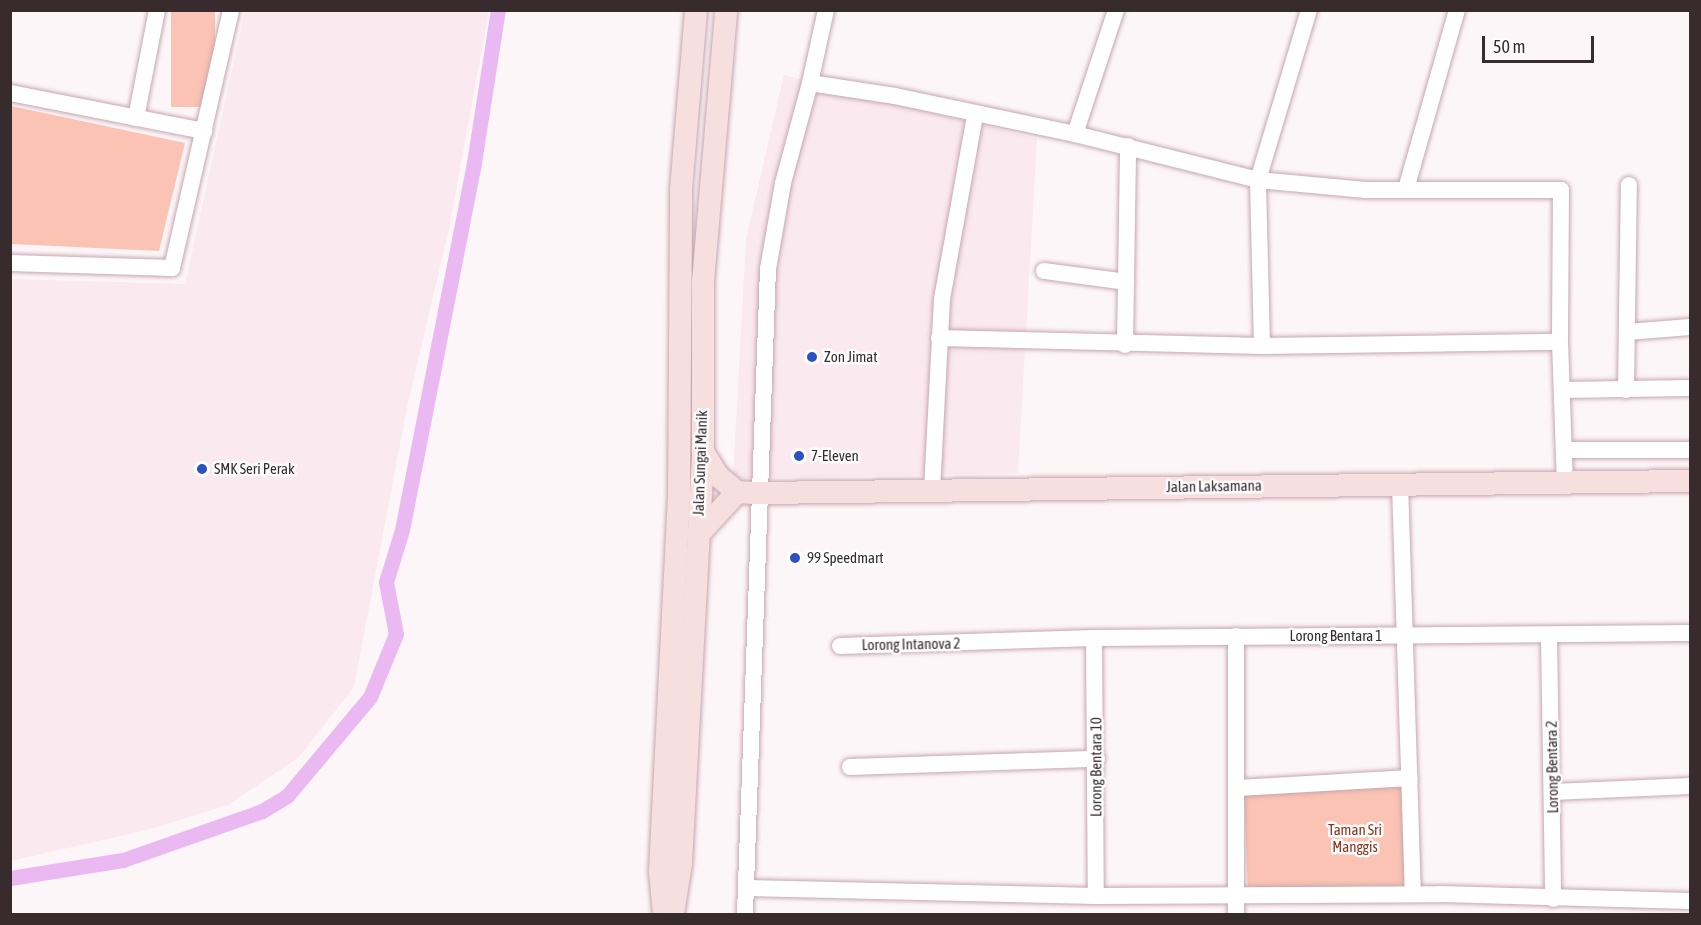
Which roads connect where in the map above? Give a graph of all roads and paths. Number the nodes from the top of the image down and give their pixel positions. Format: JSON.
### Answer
{"nodes":[{"id":1,"x":157,"y":10,"type":"edge"},
{"id":2,"x":231,"y":10,"type":"edge"},
{"id":3,"x":696,"y":10,"type":"edge"},
{"id":4,"x":726,"y":10,"type":"edge"},
{"id":5,"x":826,"y":10,"type":"edge"},
{"id":6,"x":1309,"y":10,"type":"edge"},
{"id":7,"x":1457,"y":10,"type":"edge"},
{"id":8,"x":1113,"y":11,"type":"edge"},
{"id":9,"x":810,"y":83,"type":"junction"},
{"id":10,"x":10,"y":93,"type":"edge"},
{"id":11,"x":975,"y":115,"type":"junction"},
{"id":12,"x":136,"y":118,"type":"junction"},
{"id":13,"x":204,"y":131,"type":"junction"},
{"id":14,"x":1075,"y":134,"type":"junction"},
{"id":15,"x":1128,"y":146,"type":"junction"},
{"id":16,"x":1258,"y":180,"type":"junction"},
{"id":17,"x":1629,"y":185,"type":"dead end"},
{"id":18,"x":1406,"y":189,"type":"junction"},
{"id":19,"x":10,"y":263,"type":"edge"},
{"id":20,"x":1044,"y":271,"type":"dead end"},
{"id":21,"x":1126,"y":282,"type":"junction"},
{"id":22,"x":1690,"y":327,"type":"edge"},
{"id":23,"x":1627,"y":332,"type":"junction"},
{"id":24,"x":939,"y":338,"type":"junction"},
{"id":25,"x":1560,"y":342,"type":"junction"},
{"id":26,"x":1125,"y":345,"type":"junction"},
{"id":27,"x":1262,"y":346,"type":"junction"},
{"id":28,"x":1690,"y":388,"type":"edge"},
{"id":29,"x":1562,"y":390,"type":"junction"},
{"id":30,"x":1626,"y":390,"type":"junction"},
{"id":31,"x":1564,"y":450,"type":"junction"},
{"id":32,"x":1690,"y":450,"type":"edge"},
{"id":33,"x":703,"y":452,"type":"junction"},
{"id":34,"x":1690,"y":481,"type":"edge"},
{"id":35,"x":1565,"y":482,"type":"junction"},
{"id":36,"x":1400,"y":484,"type":"junction"},
{"id":37,"x":932,"y":490,"type":"junction"},
{"id":38,"x":737,"y":492,"type":"junction"},
{"id":39,"x":759,"y":493,"type":"junction"},
{"id":40,"x":697,"y":536,"type":"junction"},
{"id":41,"x":1690,"y":633,"type":"edge"},
{"id":42,"x":1405,"y":635,"type":"junction"},
{"id":43,"x":1549,"y":635,"type":"junction"},
{"id":44,"x":1236,"y":636,"type":"junction"},
{"id":45,"x":1094,"y":638,"type":"junction"},
{"id":46,"x":982,"y":643,"type":"joint"},
{"id":47,"x":840,"y":646,"type":"dead end"},
{"id":48,"x":1096,"y":759,"type":"junction"},
{"id":49,"x":850,"y":767,"type":"dead end"},
{"id":50,"x":1410,"y":778,"type":"junction"},
{"id":51,"x":1690,"y":786,"type":"edge"},
{"id":52,"x":1238,"y":788,"type":"junction"},
{"id":53,"x":1553,"y":792,"type":"junction"},
{"id":54,"x":746,"y":888,"type":"junction"},
{"id":55,"x":1413,"y":894,"type":"junction"},
{"id":56,"x":1096,"y":896,"type":"junction"},
{"id":57,"x":1235,"y":896,"type":"junction"},
{"id":58,"x":1553,"y":899,"type":"junction"},
{"id":59,"x":1690,"y":901,"type":"edge"},
{"id":60,"x":664,"y":915,"type":"edge"},
{"id":61,"x":673,"y":915,"type":"edge"},
{"id":62,"x":746,"y":915,"type":"edge"},
{"id":63,"x":1236,"y":915,"type":"edge"}],
"edges":[{"from":1,"to":12,"type":"street"},
{"from":2,"to":13,"type":"street"},
{"from":3,"to":60,"type":"main road","name":"Jalan Sungai Manik"},
{"from":4,"to":33,"type":"main road","name":"Jalan Sungai Manik"},
{"from":5,"to":9,"type":"street"},
{"from":6,"to":16,"type":"street"},
{"from":7,"to":18,"type":"street"},
{"from":8,"to":14,"type":"street"},
{"from":9,"to":11,"type":"street"},
{"from":9,"to":39,"type":"street"},
{"from":10,"to":12,"type":"street"},
{"from":11,"to":14,"type":"street"},
{"from":11,"to":24,"type":"street"},
{"from":12,"to":13,"type":"street"},
{"from":13,"to":19,"type":"street"},
{"from":14,"to":15,"type":"street"},
{"from":15,"to":16,"type":"street"},
{"from":15,"to":21,"type":"street"},
{"from":16,"to":18,"type":"street"},
{"from":16,"to":27,"type":"street"},
{"from":17,"to":23,"type":"street"},
{"from":18,"to":25,"type":"street"},
{"from":20,"to":21,"type":"street"},
{"from":21,"to":26,"type":"street"},
{"from":22,"to":23,"type":"street"},
{"from":23,"to":30,"type":"street"},
{"from":24,"to":26,"type":"street"},
{"from":24,"to":37,"type":"street"},
{"from":25,"to":27,"type":"street"},
{"from":25,"to":29,"type":"street"},
{"from":26,"to":27,"type":"street"},
{"from":28,"to":30,"type":"street"},
{"from":29,"to":30,"type":"street"},
{"from":29,"to":31,"type":"street"},
{"from":31,"to":32,"type":"street"},
{"from":31,"to":35,"type":"street"},
{"from":33,"to":38,"type":"main road"},
{"from":33,"to":40,"type":"main road","name":"Jalan Sungai Manik"},
{"from":34,"to":35,"type":"main road","name":"Jalan Laksamana"},
{"from":35,"to":36,"type":"main road","name":"Jalan Laksamana"},
{"from":36,"to":37,"type":"main road","name":"Jalan Laksamana"},
{"from":36,"to":42,"type":"street"},
{"from":37,"to":39,"type":"main road","name":"Jalan Laksamana"},
{"from":38,"to":39,"type":"main road","name":"Jalan Laksamana"},
{"from":38,"to":40,"type":"main road"},
{"from":39,"to":54,"type":"street"},
{"from":40,"to":61,"type":"main road","name":"Jalan Sungai Manik"},
{"from":41,"to":43,"type":"street","name":"Lorong Bentara 1"},
{"from":42,"to":43,"type":"street","name":"Lorong Bentara 1"},
{"from":42,"to":44,"type":"street","name":"Lorong Bentara 1"},
{"from":42,"to":50,"type":"street"},
{"from":43,"to":53,"type":"street","name":"Lorong Bentara 2"},
{"from":44,"to":45,"type":"street","name":"Lorong Bentara 1"},
{"from":44,"to":52,"type":"street"},
{"from":45,"to":46,"type":"street","name":"Lorong Bentara 1"},
{"from":45,"to":48,"type":"street","name":"Lorong Bentara 10"},
{"from":46,"to":47,"type":"street","name":"Lorong Intanova 2"},
{"from":48,"to":49,"type":"street"},
{"from":48,"to":56,"type":"street","name":"Lorong Bentara 10"},
{"from":50,"to":52,"type":"street"},
{"from":50,"to":55,"type":"street"},
{"from":51,"to":53,"type":"street"},
{"from":52,"to":57,"type":"street"},
{"from":53,"to":58,"type":"street","name":"Lorong Bentara 2"},
{"from":54,"to":56,"type":"street"},
{"from":54,"to":62,"type":"street"},
{"from":55,"to":57,"type":"street"},
{"from":55,"to":58,"type":"street"},
{"from":56,"to":57,"type":"street"},
{"from":57,"to":63,"type":"street"},
{"from":58,"to":59,"type":"street"}]}
